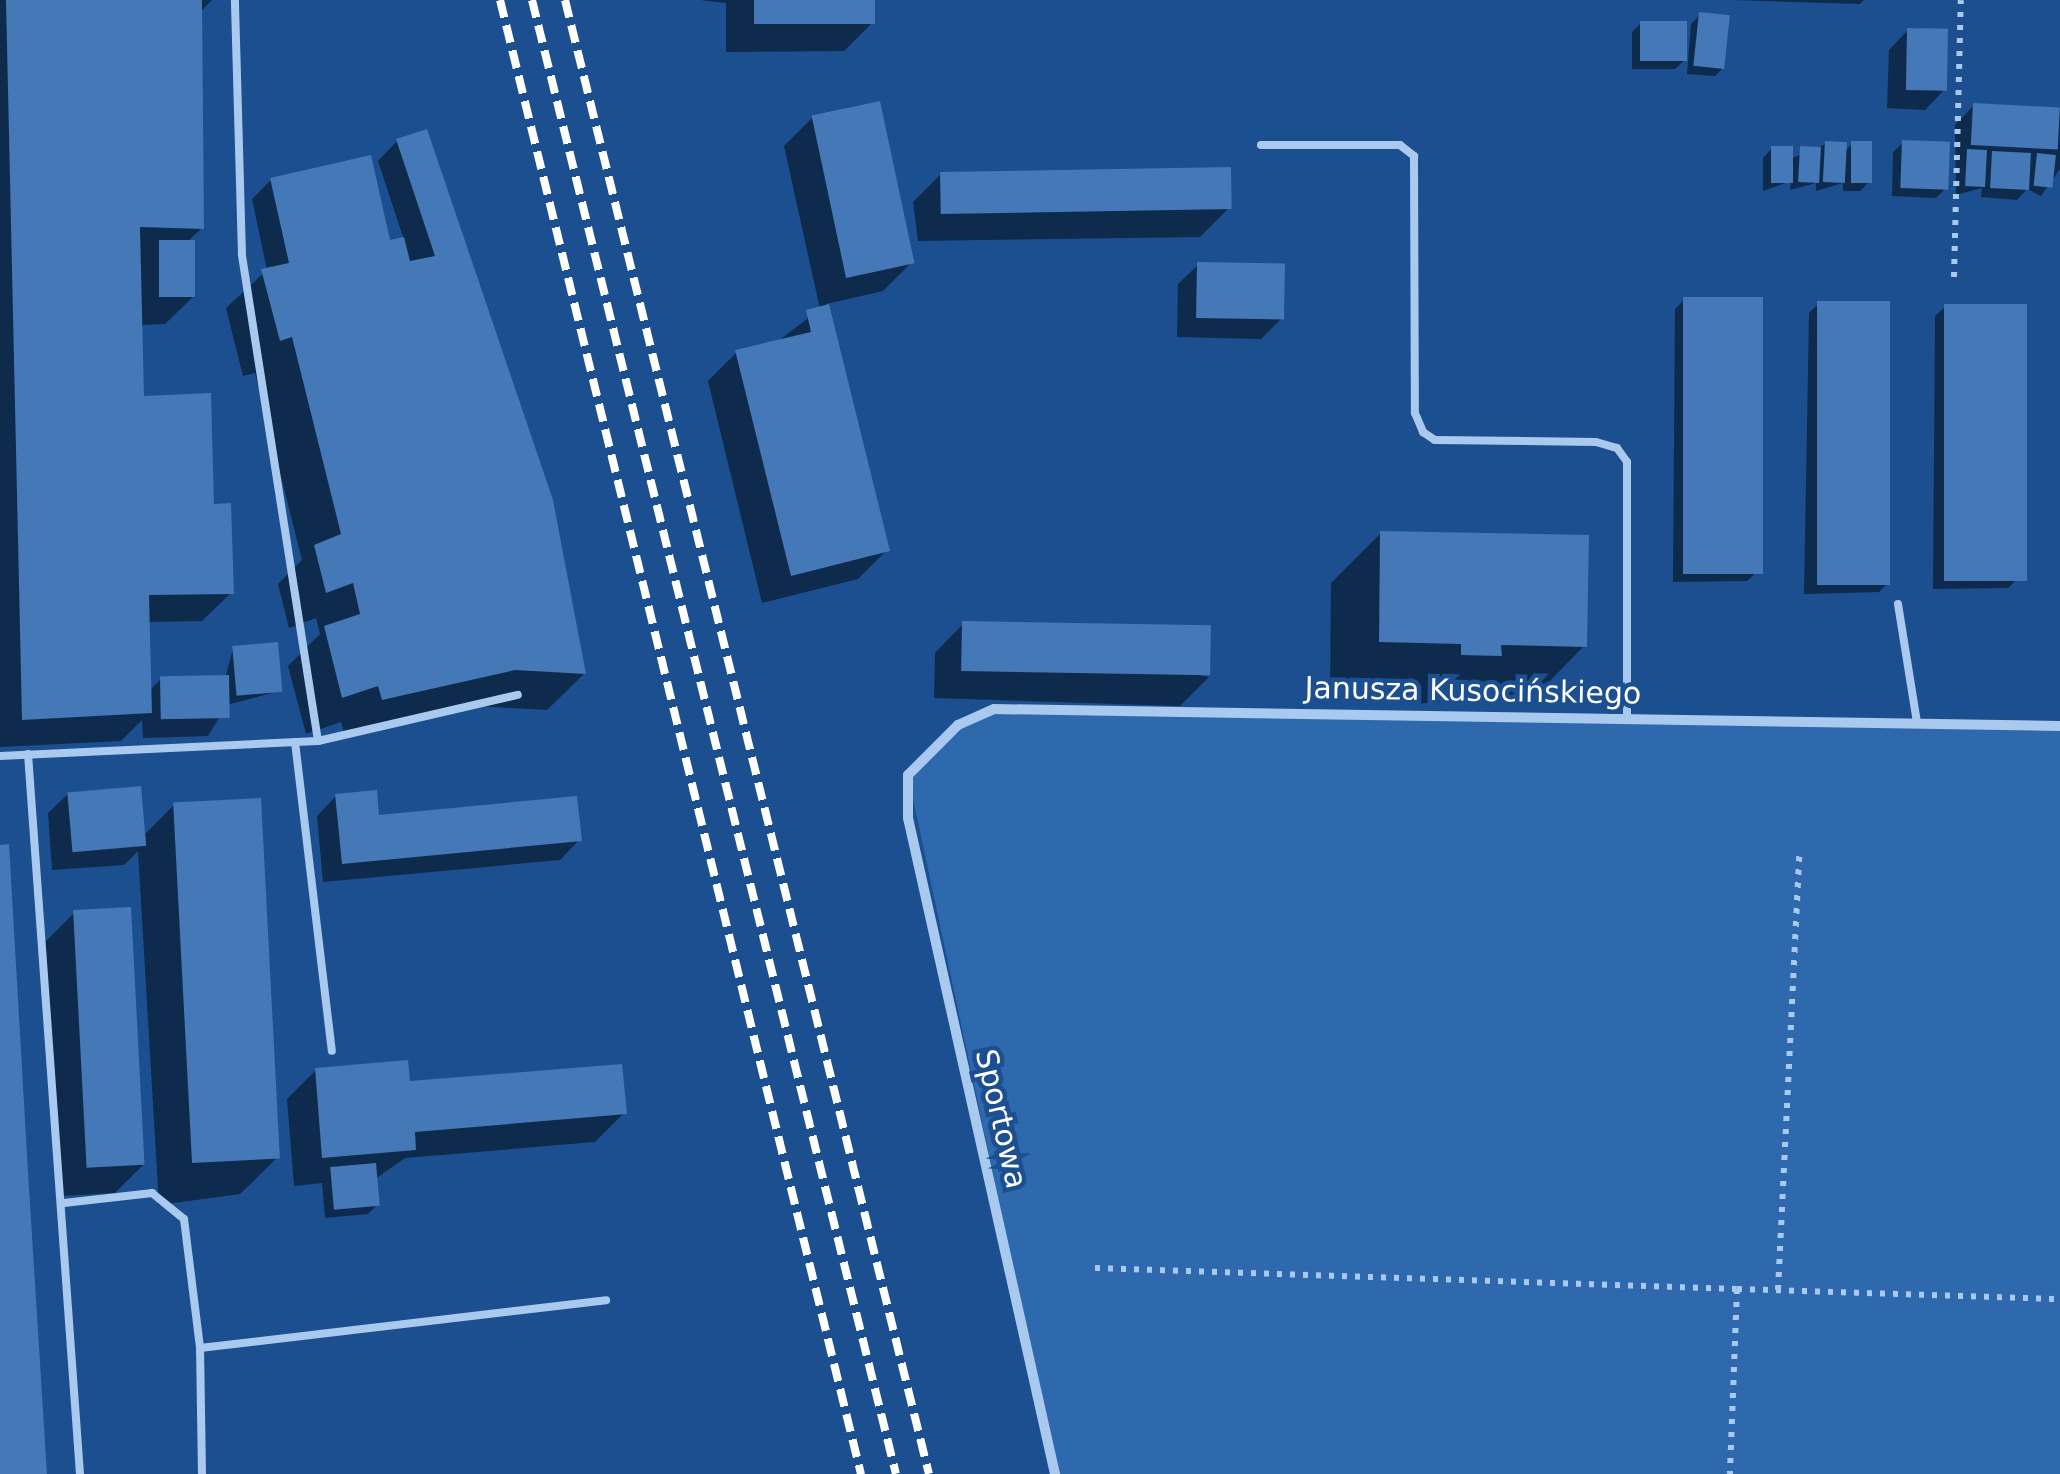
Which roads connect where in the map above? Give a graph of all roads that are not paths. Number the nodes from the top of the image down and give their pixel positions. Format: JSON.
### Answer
{"nodes":[{"id":1,"x":235,"y":0,"type":"edge"},
{"id":2,"x":1261,"y":145,"type":"dead end"},
{"id":3,"x":1898,"y":604,"type":"dead end"},
{"id":4,"x":518,"y":695,"type":"dead end"},
{"id":5,"x":1627,"y":718,"type":"junction"},
{"id":6,"x":1917,"y":722,"type":"junction"},
{"id":7,"x":2060,"y":726,"type":"edge"},
{"id":8,"x":318,"y":741,"type":"junction"},
{"id":9,"x":295,"y":742,"type":"junction"},
{"id":10,"x":28,"y":754,"type":"junction"},
{"id":11,"x":0,"y":756,"type":"edge"},
{"id":12,"x":908,"y":775,"type":"joint"},
{"id":13,"x":332,"y":1050,"type":"dead end"},
{"id":14,"x":64,"y":1203,"type":"junction"},
{"id":15,"x":606,"y":1300,"type":"dead end"},
{"id":16,"x":200,"y":1348,"type":"junction"},
{"id":17,"x":80,"y":1474,"type":"edge"},
{"id":18,"x":202,"y":1474,"type":"edge"},
{"id":19,"x":1055,"y":1474,"type":"edge"}],
"edges":[{"from":1,"to":8,"type":"lane"},
{"from":2,"to":5,"type":"lane"},
{"from":3,"to":6,"type":"lane"},
{"from":4,"to":8,"type":"lane"},
{"from":5,"to":6,"type":"street","name":"Janusza Kusocińskiego"},
{"from":5,"to":12,"type":"street","name":"Janusza Kusocińskiego"},
{"from":6,"to":7,"type":"street","name":"Janusza Kusocińskiego"},
{"from":8,"to":9,"type":"lane"},
{"from":9,"to":10,"type":"lane"},
{"from":9,"to":13,"type":"lane"},
{"from":10,"to":11,"type":"lane"},
{"from":10,"to":14,"type":"lane"},
{"from":12,"to":19,"type":"street","name":"Sportowa"},
{"from":14,"to":16,"type":"lane"},
{"from":14,"to":17,"type":"lane"},
{"from":15,"to":16,"type":"lane"},
{"from":16,"to":18,"type":"lane"}]}
